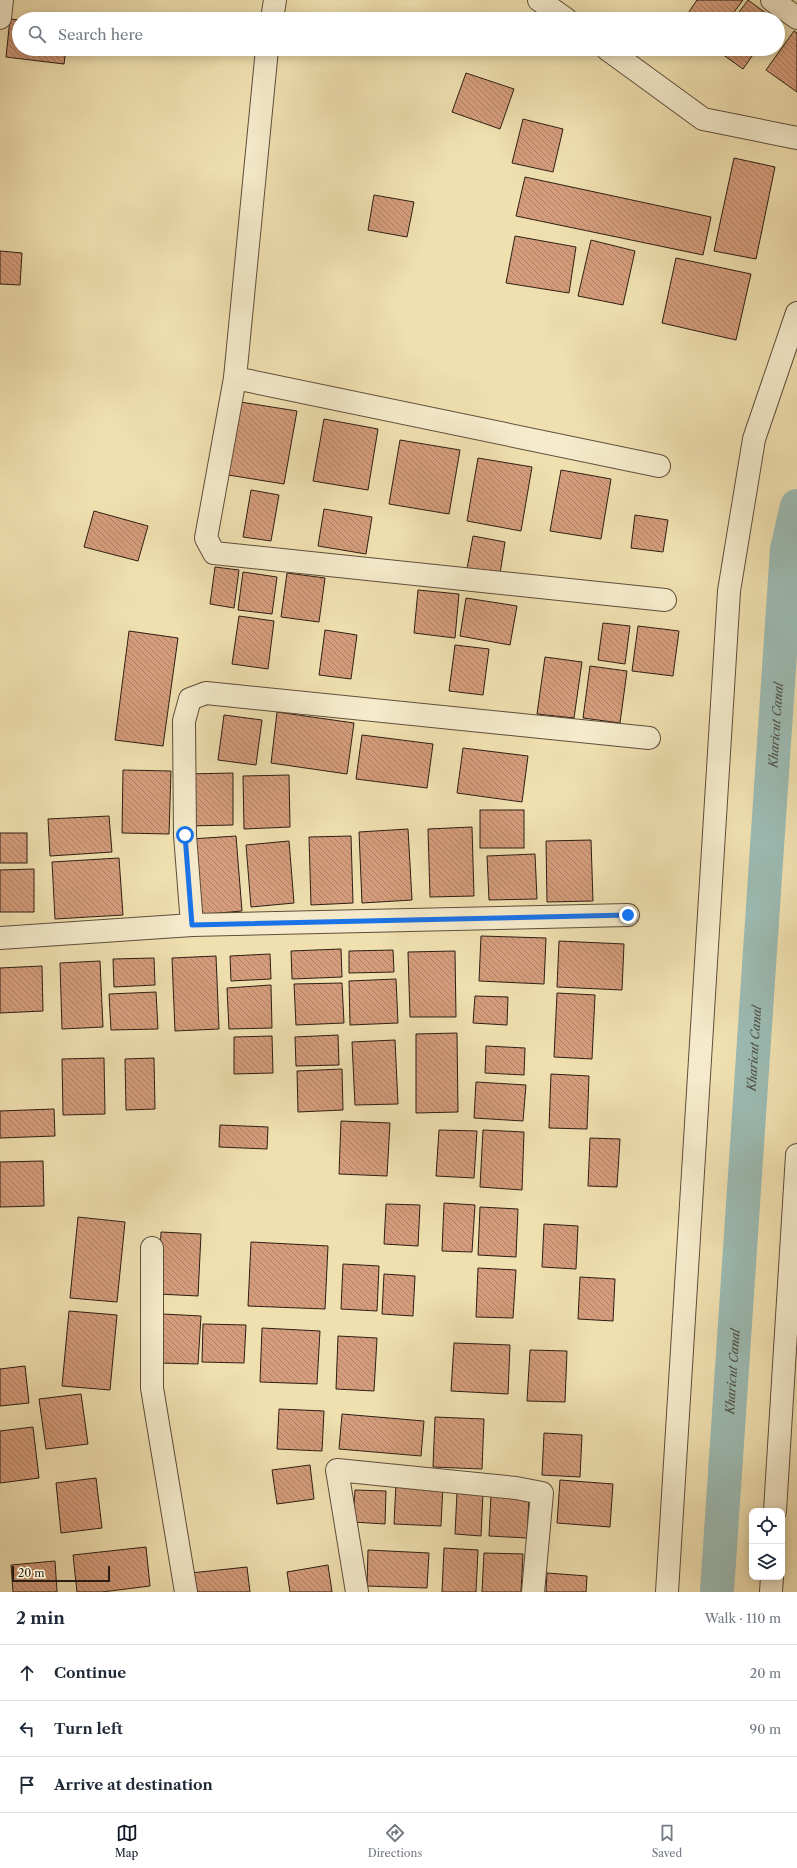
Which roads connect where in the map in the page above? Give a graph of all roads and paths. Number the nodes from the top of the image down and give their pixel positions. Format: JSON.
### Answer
{"nodes":[{"id":1,"x":2,"y":0,"type":"edge"},
{"id":2,"x":276,"y":0,"type":"edge"},
{"id":3,"x":539,"y":0,"type":"edge"},
{"id":4,"x":772,"y":0,"type":"edge"},
{"id":5,"x":273,"y":12,"type":"edge"},
{"id":6,"x":556,"y":12,"type":"edge"},
{"id":7,"x":0,"y":18,"type":"edge"},
{"id":8,"x":797,"y":18,"type":"edge"},
{"id":9,"x":266,"y":56,"type":"edge"},
{"id":10,"x":617,"y":56,"type":"edge"},
{"id":11,"x":797,"y":138,"type":"edge"},
{"id":12,"x":797,"y":313,"type":"edge"},
{"id":13,"x":235,"y":378,"type":"junction"},
{"id":14,"x":659,"y":466,"type":"dead end"},
{"id":15,"x":665,"y":600,"type":"dead end"},
{"id":16,"x":649,"y":738,"type":"dead end"},
{"id":17,"x":628,"y":915,"type":"dead end"},
{"id":18,"x":192,"y":925,"type":"junction"},
{"id":19,"x":0,"y":938,"type":"edge"},
{"id":20,"x":797,"y":1155,"type":"edge"},
{"id":21,"x":152,"y":1248,"type":"dead end"},
{"id":22,"x":776,"y":1508,"type":"edge"},
{"id":23,"x":772,"y":1580,"type":"edge"},
{"id":24,"x":186,"y":1592,"type":"edge"},
{"id":25,"x":357,"y":1592,"type":"edge"},
{"id":26,"x":533,"y":1592,"type":"edge"},
{"id":27,"x":667,"y":1592,"type":"edge"},
{"id":28,"x":771,"y":1592,"type":"edge"}],
"edges":[{"from":1,"to":7,"type":"street"},
{"from":2,"to":5,"type":"street"},
{"from":3,"to":6,"type":"street"},
{"from":4,"to":8,"type":"street"},
{"from":9,"to":13,"type":"street"},
{"from":10,"to":11,"type":"street"},
{"from":12,"to":27,"type":"street"},
{"from":13,"to":14,"type":"street"},
{"from":13,"to":15,"type":"street"},
{"from":16,"to":18,"type":"street"},
{"from":17,"to":18,"type":"street"},
{"from":18,"to":19,"type":"street"},
{"from":20,"to":22,"type":"street"},
{"from":21,"to":24,"type":"street"},
{"from":23,"to":28,"type":"street"},
{"from":25,"to":26,"type":"street"}]}
